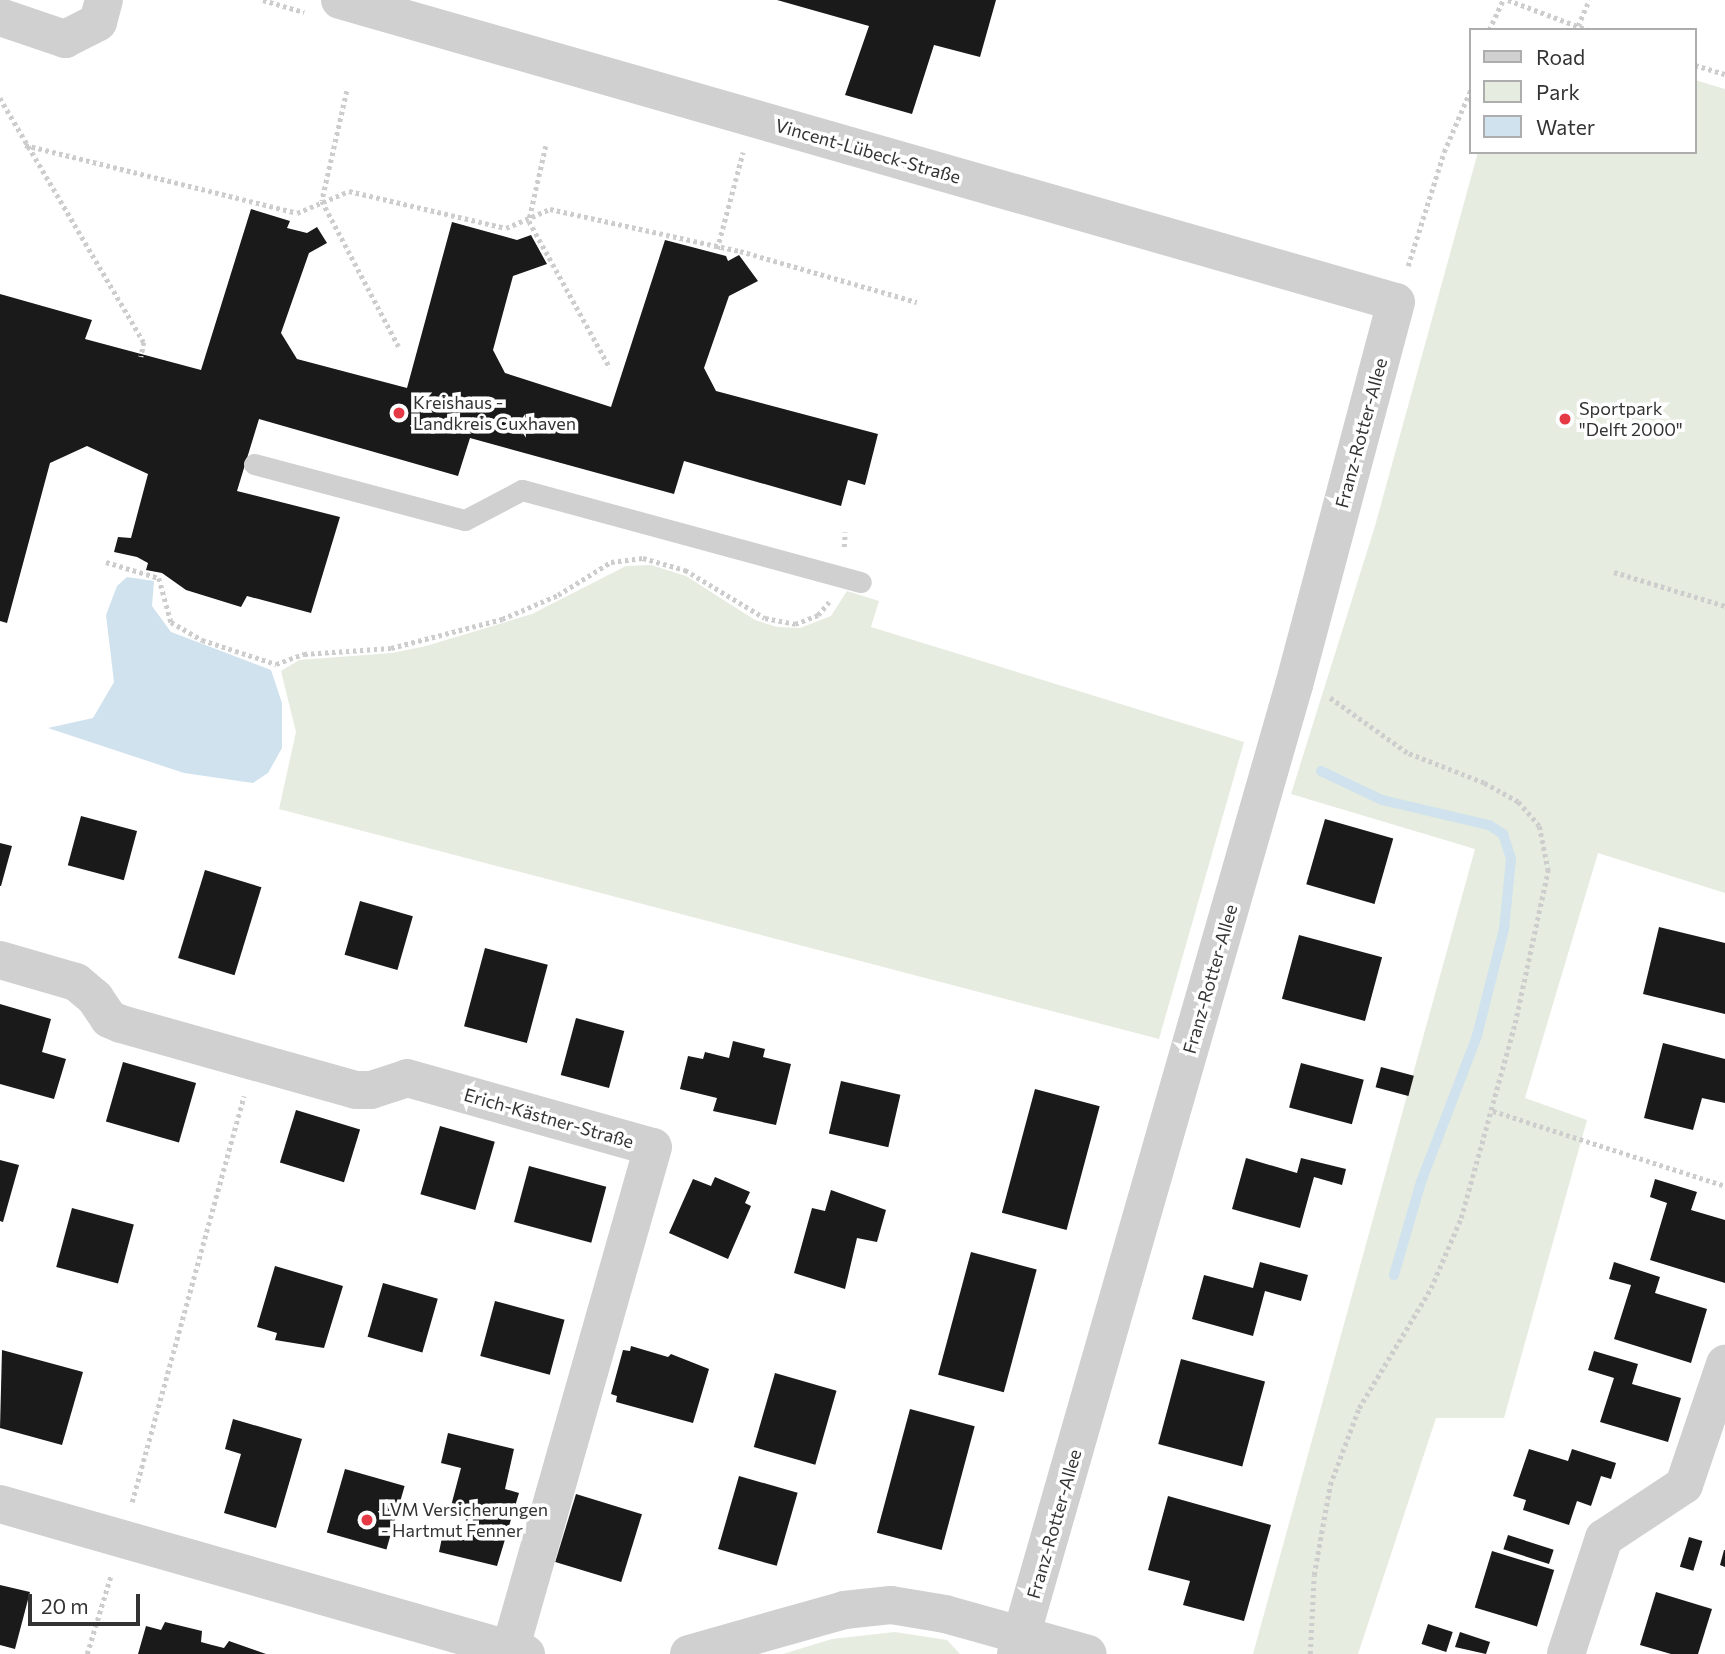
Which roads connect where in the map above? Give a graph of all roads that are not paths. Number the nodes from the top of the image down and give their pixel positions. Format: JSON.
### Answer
{"nodes":[{"id":1,"x":104,"y":0,"type":"edge"},
{"id":2,"x":326,"y":7,"type":"edge"},
{"id":3,"x":0,"y":17,"type":"edge"},
{"id":4,"x":1396,"y":302,"type":"joint"},
{"id":5,"x":254,"y":464,"type":"dead end"},
{"id":6,"x":861,"y":582,"type":"dead end"},
{"id":7,"x":0,"y":960,"type":"edge"},
{"id":8,"x":1725,"y":1364,"type":"edge"},
{"id":9,"x":0,"y":1504,"type":"edge"},
{"id":10,"x":1018,"y":1645,"type":"edge"},
{"id":11,"x":515,"y":1653,"type":"edge"},
{"id":12,"x":689,"y":1654,"type":"edge"},
{"id":13,"x":1088,"y":1654,"type":"edge"},
{"id":14,"x":1566,"y":1654,"type":"edge"}],
"edges":[{"from":1,"to":3,"type":"street"},
{"from":2,"to":4,"type":"street","name":"Vincent-Lübeck-Straße"},
{"from":4,"to":10,"type":"street","name":"Franz-Rotter-Allee"},
{"from":5,"to":6,"type":"lane"},
{"from":7,"to":11,"type":"street","name":"Erich-Kästner-Straße"},
{"from":8,"to":14,"type":"street"},
{"from":9,"to":11,"type":"street"},
{"from":10,"to":12,"type":"street"},
{"from":10,"to":13,"type":"street"}]}
